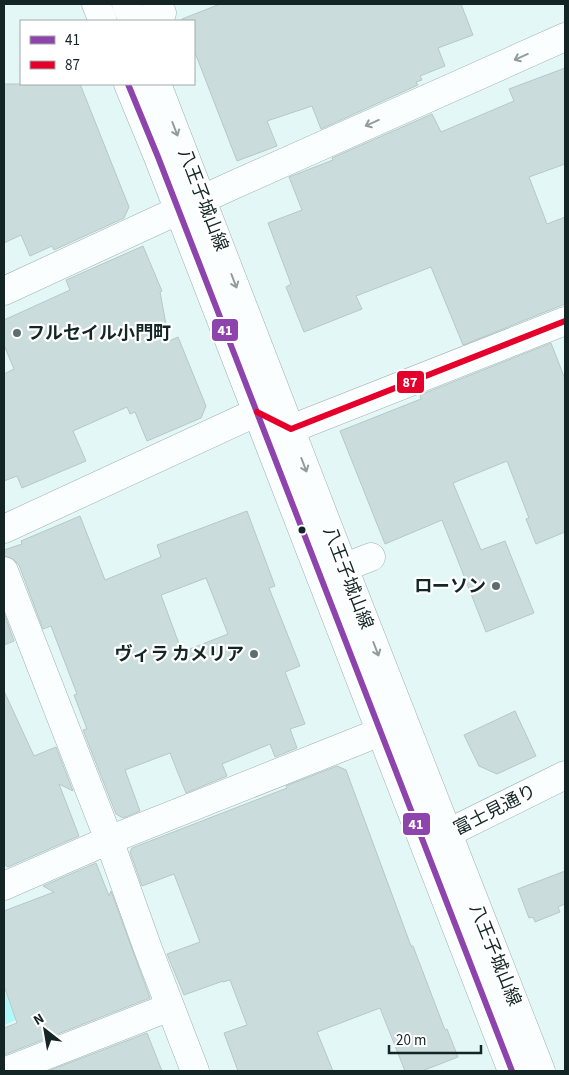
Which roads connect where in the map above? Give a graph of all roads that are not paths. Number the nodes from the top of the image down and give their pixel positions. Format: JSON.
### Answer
{"nodes":[{"id":1,"x":96,"y":4,"type":"edge"},
{"id":2,"x":126,"y":4,"type":"edge"},
{"id":3,"x":103,"y":20,"type":"edge"},
{"id":4,"x":133,"y":20,"type":"edge"},
{"id":5,"x":565,"y":37,"type":"edge"},
{"id":6,"x":129,"y":85,"type":"edge"},
{"id":7,"x":157,"y":85,"type":"edge"},
{"id":8,"x":191,"y":204,"type":"junction"},
{"id":9,"x":4,"y":292,"type":"edge"},
{"id":10,"x":565,"y":321,"type":"edge"},
{"id":11,"x":257,"y":412,"type":"junction"},
{"id":12,"x":291,"y":429,"type":"junction"},
{"id":13,"x":6,"y":523,"type":"edge"},
{"id":14,"x":371,"y":557,"type":"dead end"},
{"id":15,"x":4,"y":571,"type":"edge"},
{"id":16,"x":332,"y":572,"type":"junction"},
{"id":17,"x":392,"y":728,"type":"junction"},
{"id":18,"x":565,"y":775,"type":"edge"},
{"id":19,"x":109,"y":840,"type":"junction"},
{"id":20,"x":436,"y":840,"type":"junction"},
{"id":21,"x":4,"y":886,"type":"edge"},
{"id":22,"x":170,"y":1007,"type":"junction"},
{"id":23,"x":6,"y":1071,"type":"edge"},
{"id":24,"x":195,"y":1071,"type":"edge"},
{"id":25,"x":512,"y":1071,"type":"edge"},
{"id":26,"x":541,"y":1071,"type":"edge"}],
"edges":[{"from":1,"to":3,"type":"street"},
{"from":2,"to":4,"type":"street"},
{"from":5,"to":8,"type":"street","one_way":true},
{"from":6,"to":8,"type":"street","name":"八王子城山線"},
{"from":7,"to":8,"type":"street","name":"八王子城山線","one_way":true},
{"from":8,"to":9,"type":"street"},
{"from":8,"to":11,"type":"street","name":"八王子城山線"},
{"from":8,"to":12,"type":"street","name":"八王子城山線","one_way":true},
{"from":10,"to":12,"type":"street"},
{"from":11,"to":12,"type":"street"},
{"from":11,"to":13,"type":"street"},
{"from":11,"to":16,"type":"street","name":"八王子城山線"},
{"from":12,"to":16,"type":"street","name":"八王子城山線","one_way":true},
{"from":14,"to":16,"type":"street"},
{"from":15,"to":19,"type":"street"},
{"from":16,"to":17,"type":"street","name":"八王子城山線"},
{"from":17,"to":19,"type":"street"},
{"from":17,"to":20,"type":"street","name":"八王子城山線"},
{"from":18,"to":20,"type":"street","name":"富士見通り"},
{"from":19,"to":21,"type":"street"},
{"from":19,"to":22,"type":"street"},
{"from":20,"to":25,"type":"street","name":"八王子城山線"},
{"from":20,"to":26,"type":"street","name":"八王子城山線"},
{"from":22,"to":23,"type":"street"},
{"from":22,"to":24,"type":"street"}]}
